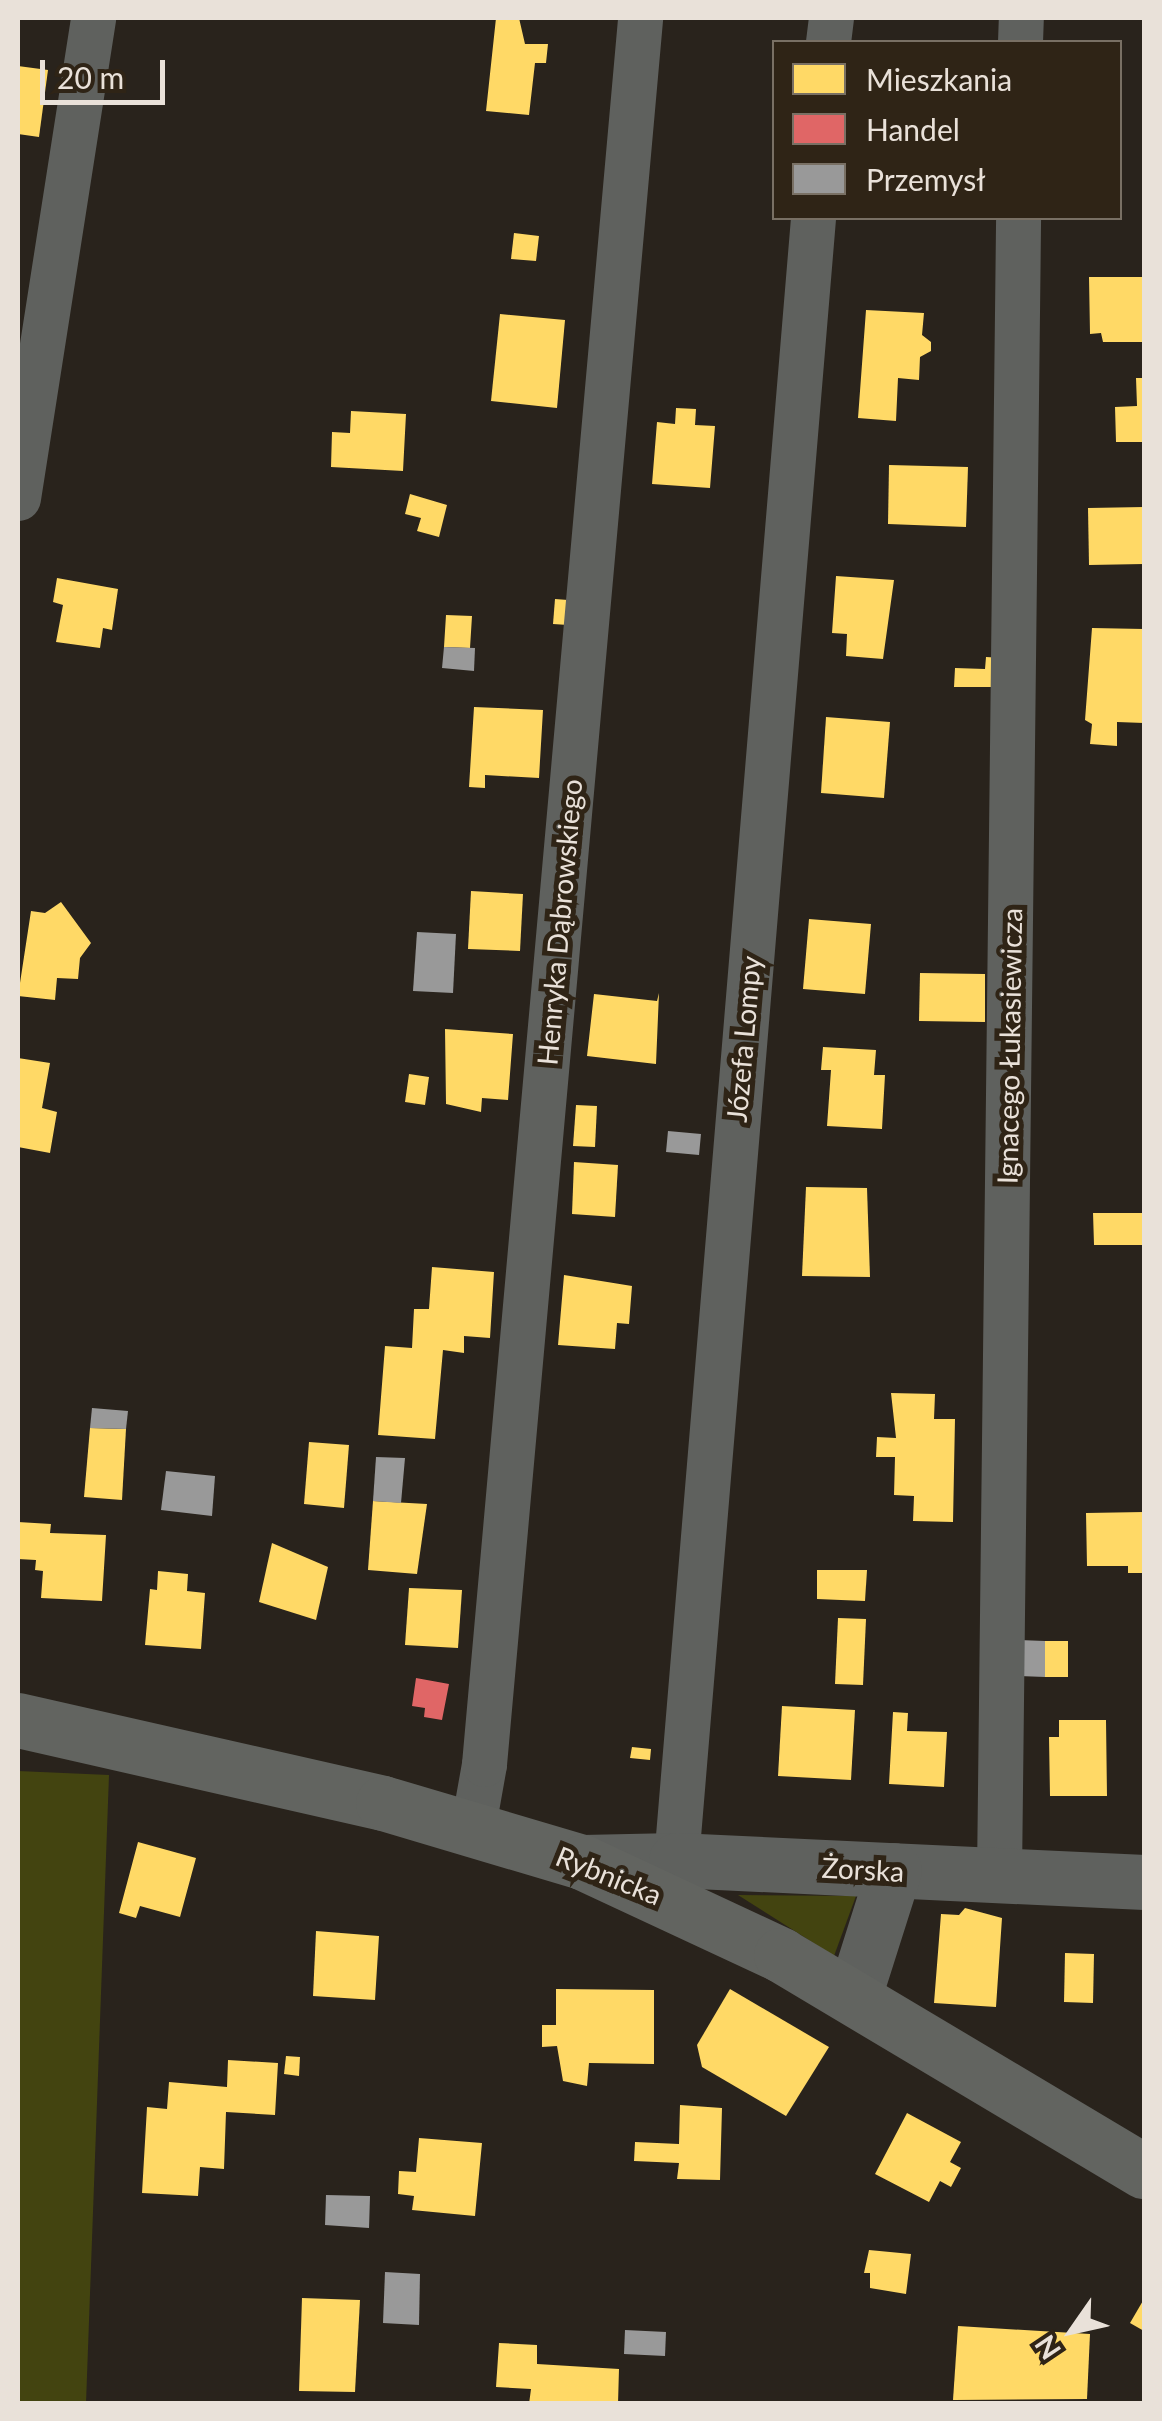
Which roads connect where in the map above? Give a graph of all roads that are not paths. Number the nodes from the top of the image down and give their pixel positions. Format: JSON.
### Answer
{"nodes":[{"id":1,"x":93,"y":18,"type":"edge"},
{"id":2,"x":640,"y":18,"type":"edge"},
{"id":3,"x":814,"y":220,"type":"edge"},
{"id":4,"x":1018,"y":220,"type":"edge"},
{"id":5,"x":18,"y":498,"type":"edge"},
{"id":6,"x":18,"y":1720,"type":"edge"},
{"id":7,"x":473,"y":1826,"type":"junction"},
{"id":8,"x":676,"y":1860,"type":"junction"},
{"id":9,"x":582,"y":1862,"type":"junction"},
{"id":10,"x":894,"y":1870,"type":"junction"},
{"id":11,"x":999,"y":1876,"type":"junction"},
{"id":12,"x":1144,"y":1882,"type":"edge"},
{"id":13,"x":854,"y":1996,"type":"junction"},
{"id":14,"x":1144,"y":2170,"type":"edge"}],
"edges":[{"from":1,"to":5,"type":"street"},
{"from":2,"to":7,"type":"street","name":"Henryka Dąbrowskiego"},
{"from":3,"to":8,"type":"street","name":"Józefa Lompy"},
{"from":4,"to":11,"type":"street","name":"Ignacego Łukasiewicza"},
{"from":6,"to":7,"type":"main road","name":"Rybnicka"},
{"from":7,"to":9,"type":"main road","name":"Rybnicka"},
{"from":8,"to":9,"type":"street","name":"Żorska"},
{"from":8,"to":10,"type":"street","name":"Żorska"},
{"from":9,"to":13,"type":"main road","name":"Rybnicka"},
{"from":10,"to":11,"type":"street","name":"Żorska"},
{"from":10,"to":13,"type":"street"},
{"from":11,"to":12,"type":"street","name":"Żorska"},
{"from":13,"to":14,"type":"main road","name":"Rybnicka"}]}
